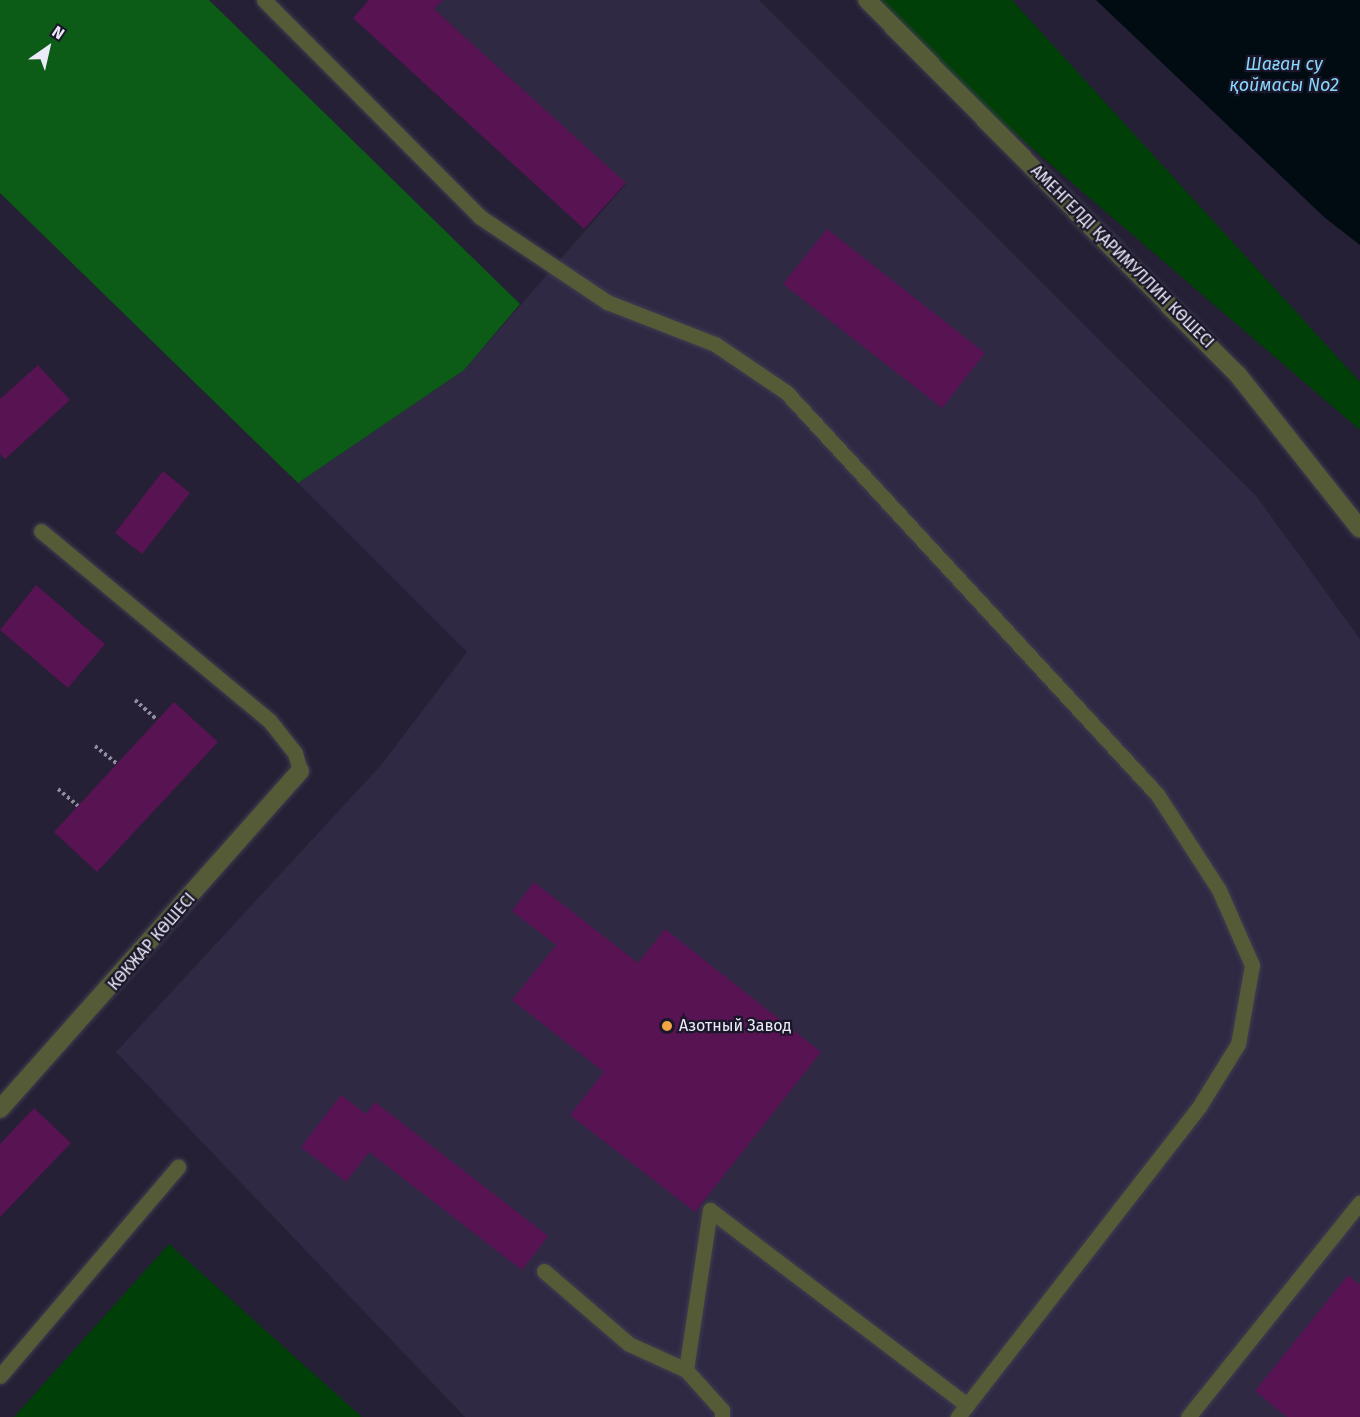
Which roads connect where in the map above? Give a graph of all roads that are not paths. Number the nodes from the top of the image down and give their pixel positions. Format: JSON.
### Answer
{"nodes":[{"id":1,"x":264,"y":0,"type":"edge"},
{"id":2,"x":867,"y":0,"type":"edge"},
{"id":3,"x":1360,"y":529,"type":"edge"},
{"id":4,"x":40,"y":531,"type":"dead end"},
{"id":5,"x":300,"y":771,"type":"joint"},
{"id":6,"x":0,"y":1109,"type":"edge"},
{"id":7,"x":178,"y":1167,"type":"dead end"},
{"id":8,"x":1360,"y":1202,"type":"edge"},
{"id":9,"x":544,"y":1271,"type":"dead end"},
{"id":10,"x":686,"y":1370,"type":"junction"},
{"id":11,"x":0,"y":1376,"type":"edge"},
{"id":12,"x":963,"y":1411,"type":"edge"},
{"id":13,"x":722,"y":1417,"type":"edge"},
{"id":14,"x":1188,"y":1417,"type":"edge"}],
"edges":[{"from":1,"to":12,"type":"lane"},
{"from":2,"to":3,"type":"street","name":"АМЕНГЕЛДІ ҚАРИМУЛЛИН КӨШЕСІ"},
{"from":4,"to":5,"type":"lane"},
{"from":5,"to":6,"type":"street","name":"КӨКЖАР КӨШЕСІ"},
{"from":7,"to":11,"type":"lane"},
{"from":8,"to":14,"type":"lane"},
{"from":9,"to":10,"type":"lane"},
{"from":10,"to":12,"type":"lane"},
{"from":10,"to":13,"type":"lane"}]}
